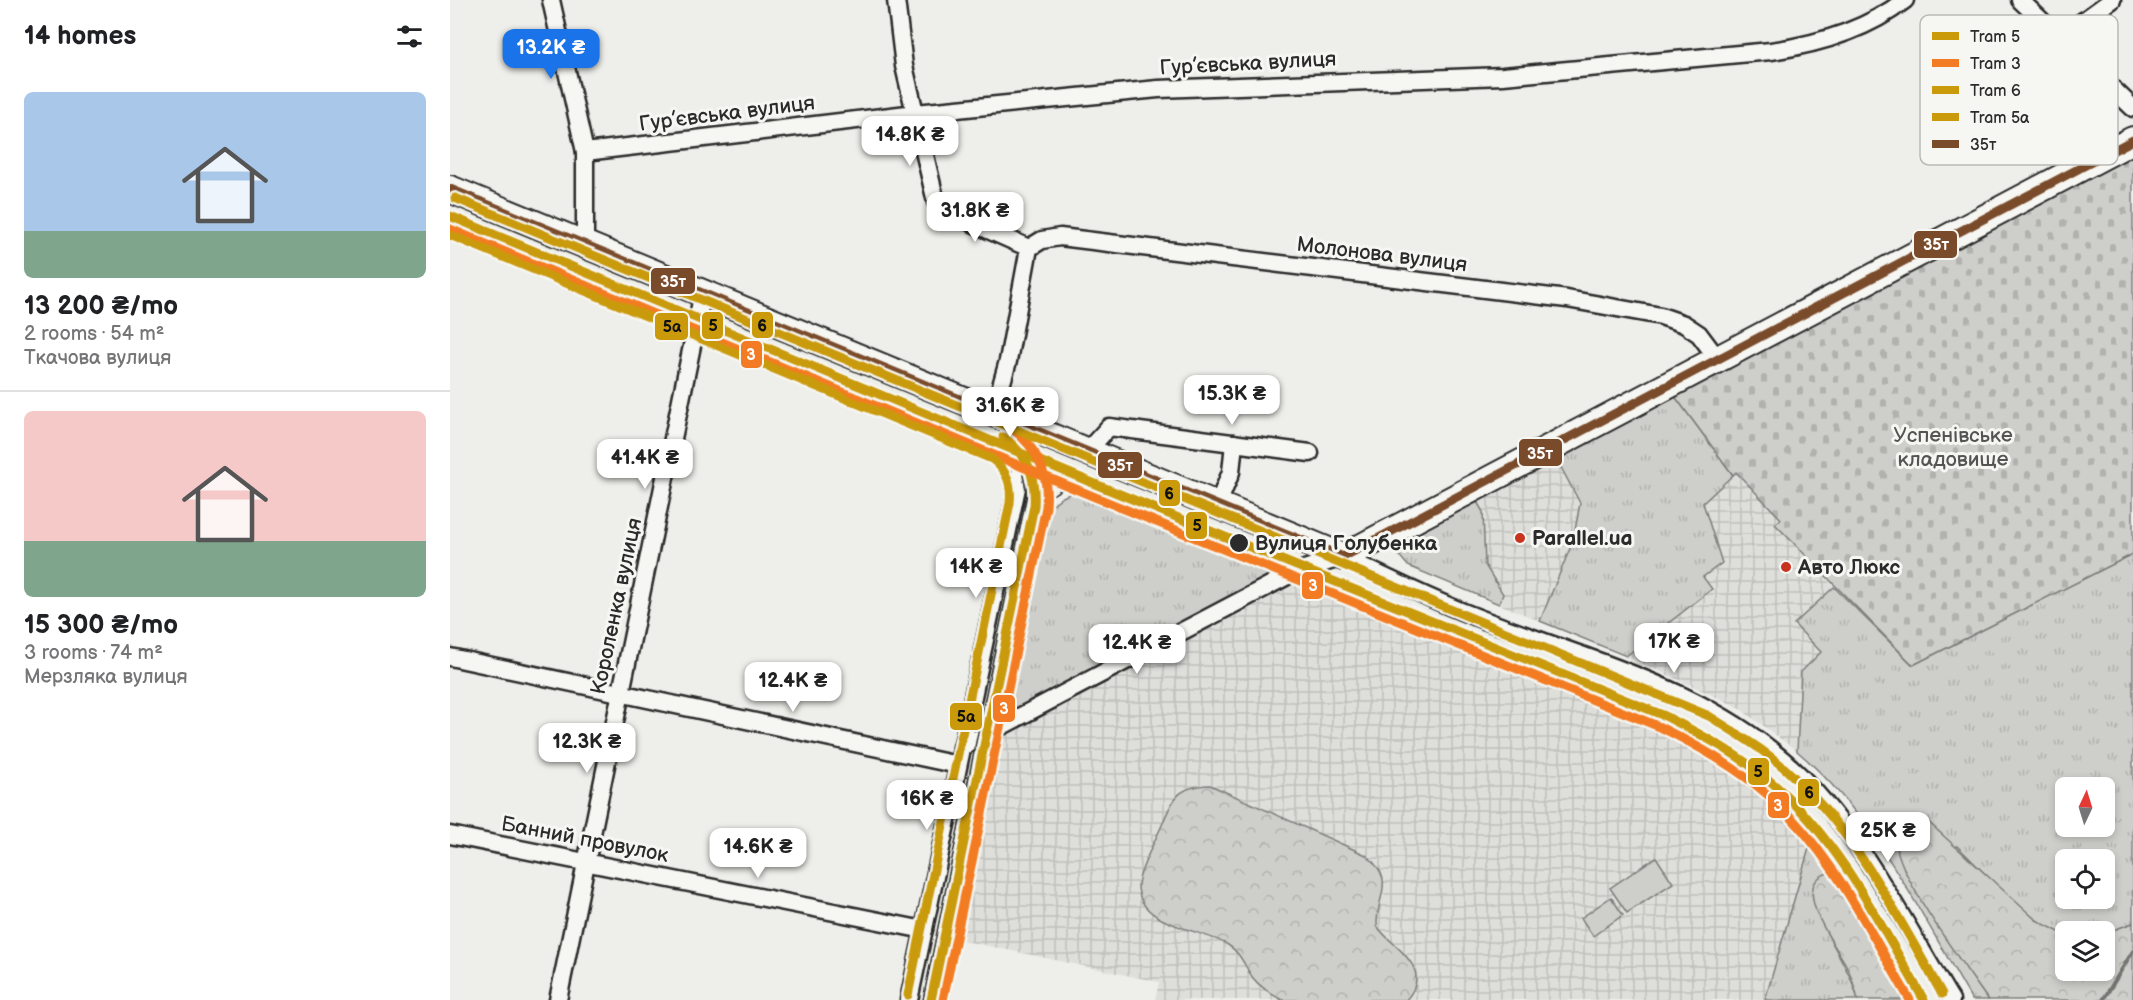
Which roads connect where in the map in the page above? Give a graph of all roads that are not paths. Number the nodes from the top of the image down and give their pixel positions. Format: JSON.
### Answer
{"nodes":[{"id":1,"x":551,"y":0,"type":"edge"},
{"id":2,"x":896,"y":0,"type":"edge"},
{"id":3,"x":1905,"y":0,"type":"edge"},
{"id":4,"x":2020,"y":0,"type":"edge"},
{"id":5,"x":2112,"y":0,"type":"edge"},
{"id":6,"x":2037,"y":15,"type":"edge"},
{"id":7,"x":2091,"y":15,"type":"edge"},
{"id":8,"x":2118,"y":93,"type":"edge"},
{"id":9,"x":2133,"y":108,"type":"edge"},
{"id":10,"x":916,"y":113,"type":"junction"},
{"id":11,"x":2133,"y":140,"type":"edge"},
{"id":12,"x":2118,"y":148,"type":"edge"},
{"id":13,"x":585,"y":152,"type":"junction"},
{"id":14,"x":2085,"y":165,"type":"edge"},
{"id":15,"x":450,"y":189,"type":"edge"},
{"id":16,"x":585,"y":244,"type":"junction"},
{"id":17,"x":1029,"y":248,"type":"junction"},
{"id":18,"x":703,"y":292,"type":"junction"},
{"id":19,"x":1717,"y":358,"type":"junction"},
{"id":20,"x":994,"y":411,"type":"junction"},
{"id":21,"x":1030,"y":426,"type":"junction"},
{"id":22,"x":1234,"y":443,"type":"junction"},
{"id":23,"x":1088,"y":450,"type":"junction"},
{"id":24,"x":1310,"y":453,"type":"dead end"},
{"id":25,"x":1218,"y":504,"type":"junction"},
{"id":26,"x":1343,"y":557,"type":"junction"},
{"id":27,"x":450,"y":657,"type":"edge"},
{"id":28,"x":621,"y":694,"type":"junction"},
{"id":29,"x":962,"y":747,"type":"junction"},
{"id":30,"x":958,"y":765,"type":"junction"},
{"id":31,"x":450,"y":835,"type":"edge"},
{"id":32,"x":586,"y":862,"type":"junction"},
{"id":33,"x":924,"y":930,"type":"junction"},
{"id":34,"x":558,"y":1000,"type":"edge"},
{"id":35,"x":909,"y":1000,"type":"edge"},
{"id":36,"x":1951,"y":1000,"type":"edge"}],
"edges":[{"from":1,"to":13,"type":"street"},
{"from":2,"to":10,"type":"street"},
{"from":3,"to":10,"type":"street","name":"Гур’євська вулиця"},
{"from":4,"to":6,"type":"street"},
{"from":5,"to":7,"type":"street"},
{"from":8,"to":9,"type":"street"},
{"from":10,"to":13,"type":"street","name":"Гур’євська вулиця"},
{"from":10,"to":17,"type":"street"},
{"from":11,"to":12,"type":"highway"},
{"from":13,"to":16,"type":"street"},
{"from":14,"to":19,"type":"highway"},
{"from":15,"to":16,"type":"highway"},
{"from":16,"to":18,"type":"highway"},
{"from":17,"to":19,"type":"street","name":"Молонова вулиця"},
{"from":17,"to":20,"type":"street"},
{"from":18,"to":20,"type":"highway"},
{"from":18,"to":28,"type":"street","name":"Короленка вулиця"},
{"from":19,"to":26,"type":"highway"},
{"from":20,"to":21,"type":"highway"},
{"from":21,"to":23,"type":"highway"},
{"from":21,"to":29,"type":"street"},
{"from":22,"to":23,"type":"street"},
{"from":22,"to":24,"type":"street"},
{"from":22,"to":25,"type":"street"},
{"from":23,"to":25,"type":"highway"},
{"from":25,"to":26,"type":"highway"},
{"from":26,"to":29,"type":"street"},
{"from":26,"to":36,"type":"street"},
{"from":27,"to":28,"type":"street"},
{"from":28,"to":30,"type":"street"},
{"from":28,"to":32,"type":"street","name":"Короленка вулиця"},
{"from":29,"to":30,"type":"street"},
{"from":30,"to":33,"type":"street"},
{"from":31,"to":32,"type":"street","name":"Банний провулок"},
{"from":32,"to":33,"type":"street","name":"Банний провулок"},
{"from":32,"to":34,"type":"street","name":"Короленка вулиця"},
{"from":33,"to":35,"type":"street"}]}
